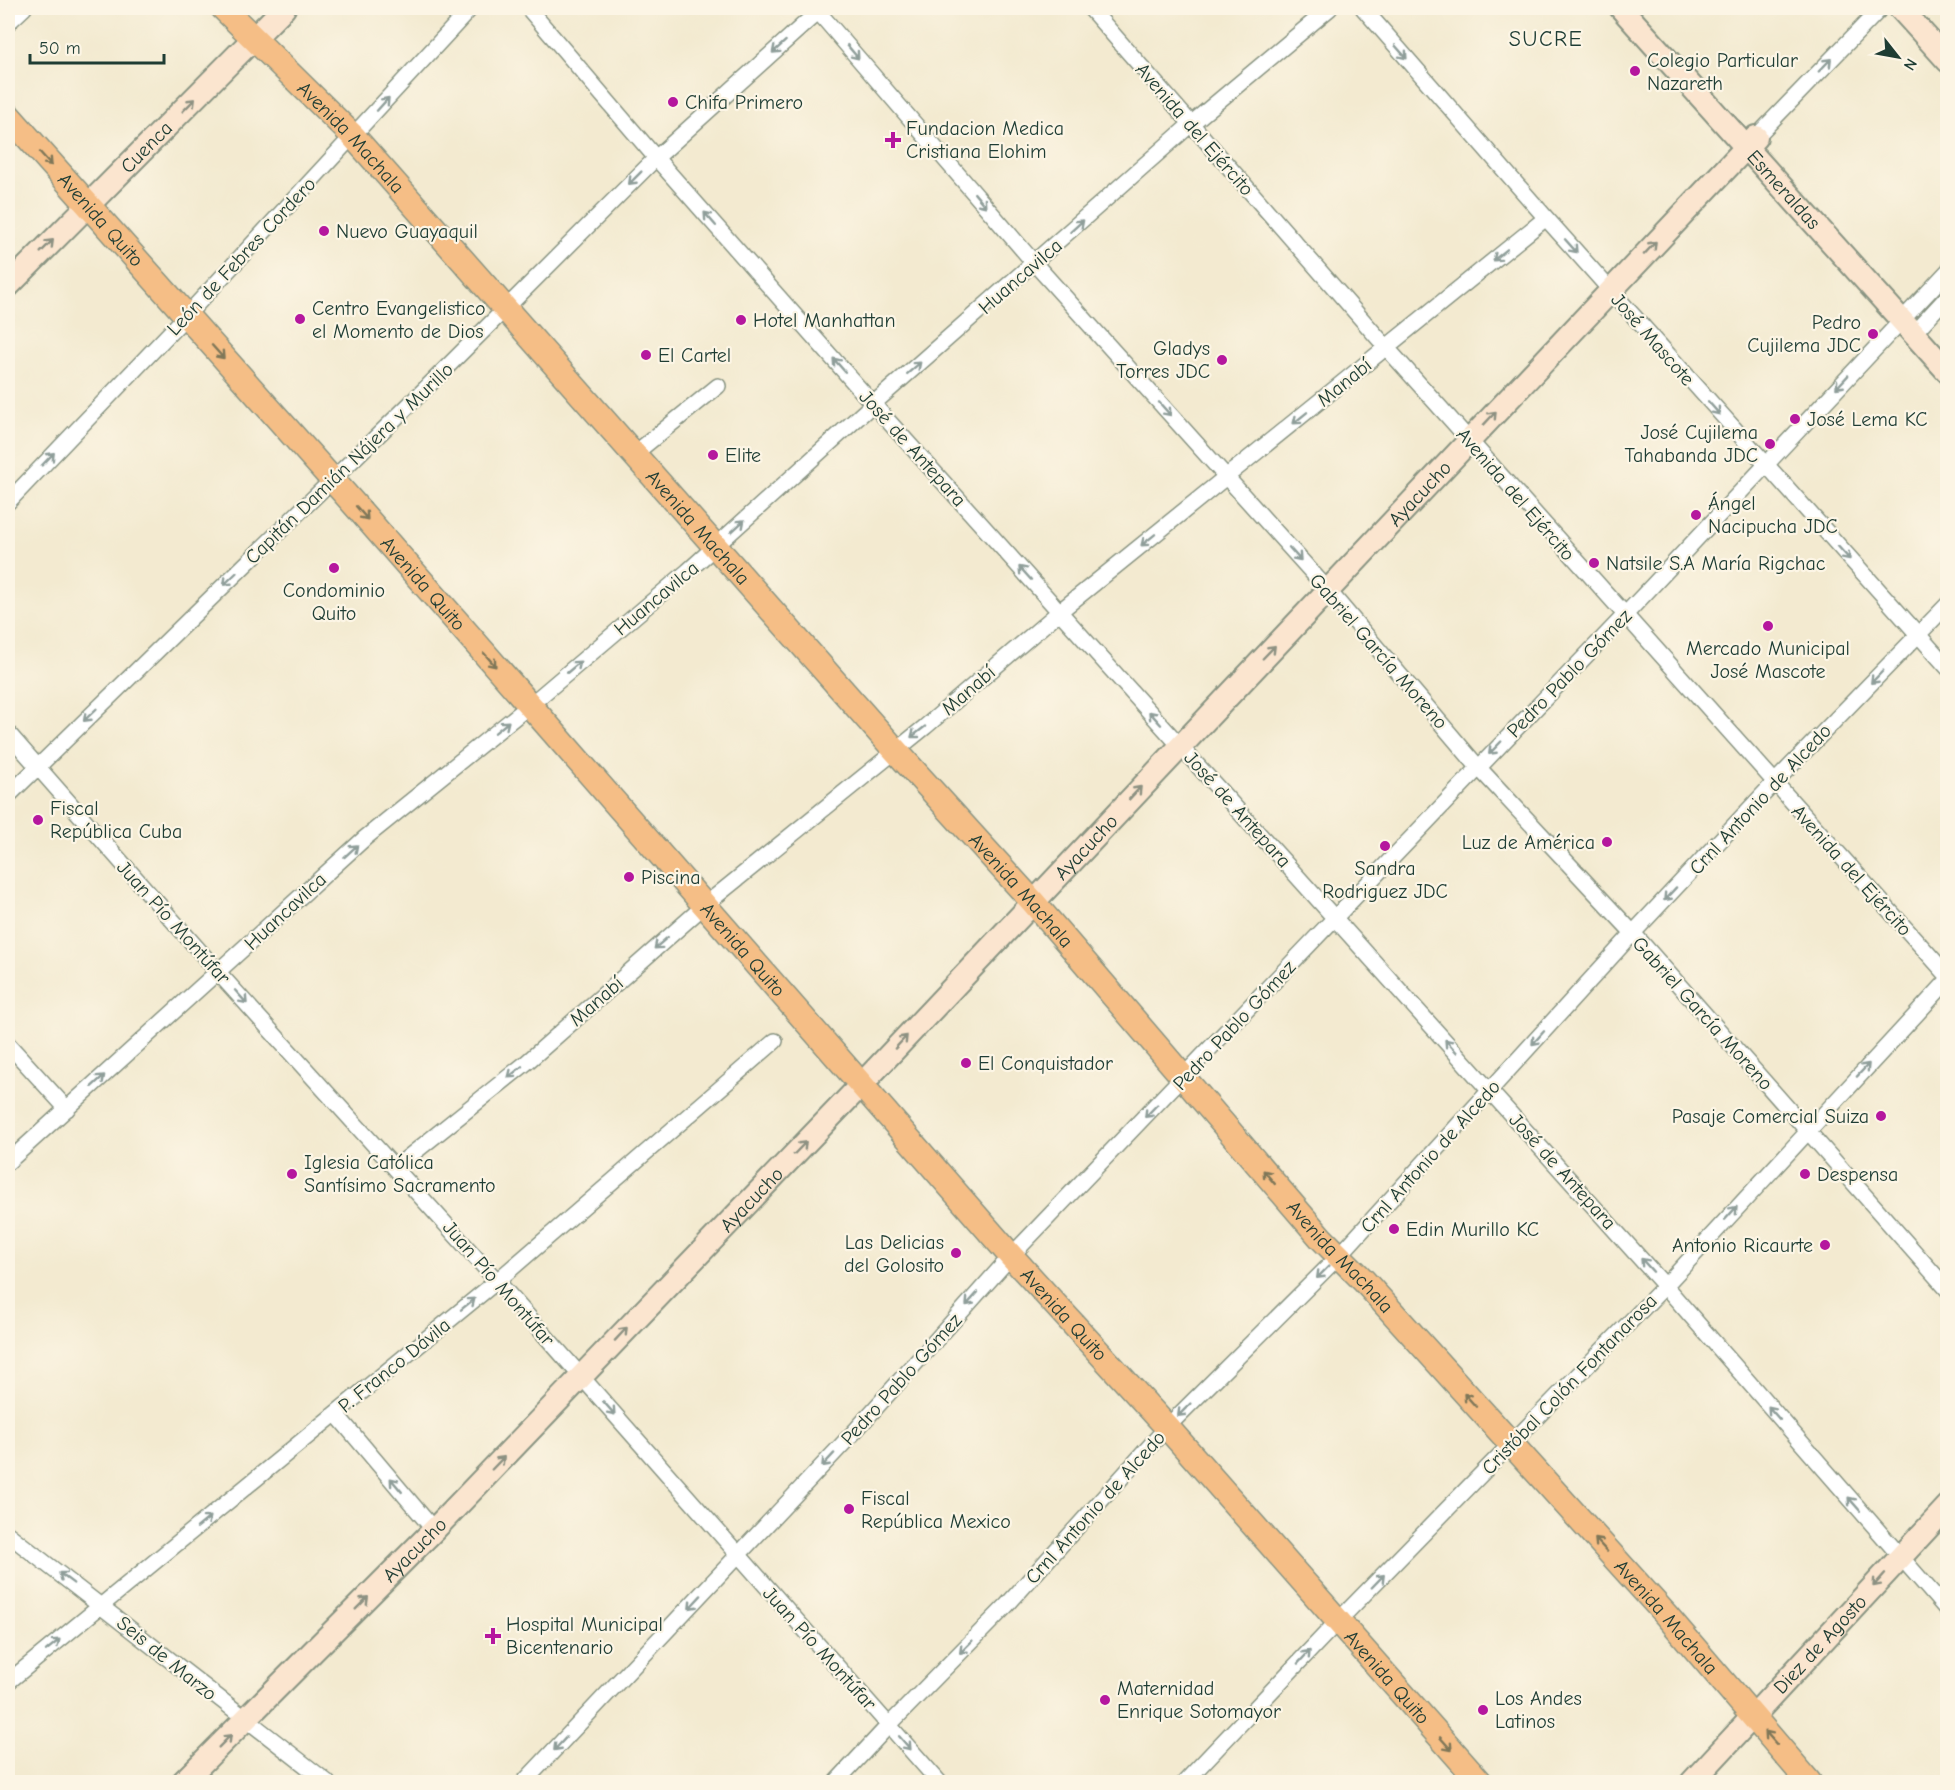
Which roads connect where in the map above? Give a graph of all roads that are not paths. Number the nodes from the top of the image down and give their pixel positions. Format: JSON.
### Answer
{"nodes":[{"id":1,"x":24,"y":8,"type":"edge"},
{"id":2,"x":223,"y":8,"type":"edge"},
{"id":3,"x":284,"y":8,"type":"edge"},
{"id":4,"x":471,"y":8,"type":"edge"},
{"id":5,"x":528,"y":8,"type":"edge"},
{"id":6,"x":1090,"y":8,"type":"edge"},
{"id":7,"x":1330,"y":8,"type":"edge"},
{"id":8,"x":1363,"y":8,"type":"edge"},
{"id":9,"x":1622,"y":8,"type":"edge"},
{"id":10,"x":1638,"y":8,"type":"edge"},
{"id":11,"x":1881,"y":8,"type":"edge"},
{"id":12,"x":1900,"y":8,"type":"edge"},
{"id":13,"x":1920,"y":8,"type":"edge"},
{"id":14,"x":819,"y":9,"type":"edge"},
{"id":15,"x":8,"y":23,"type":"edge"},
{"id":16,"x":254,"y":39,"type":"junction"},
{"id":17,"x":1947,"y":39,"type":"edge"},
{"id":18,"x":1947,"y":61,"type":"edge"},
{"id":19,"x":8,"y":115,"type":"edge"},
{"id":20,"x":1191,"y":124,"type":"junction"},
{"id":21,"x":353,"y":136,"type":"junction"},
{"id":22,"x":1751,"y":142,"type":"junction"},
{"id":23,"x":656,"y":158,"type":"junction"},
{"id":24,"x":87,"y":205,"type":"junction"},
{"id":25,"x":1546,"y":218,"type":"junction"},
{"id":26,"x":1035,"y":264,"type":"junction"},
{"id":27,"x":1947,"y":271,"type":"edge"},
{"id":28,"x":8,"y":286,"type":"edge"},
{"id":29,"x":1610,"y":291,"type":"junction"},
{"id":30,"x":1947,"y":296,"type":"edge"},
{"id":31,"x":506,"y":310,"type":"junction"},
{"id":32,"x":186,"y":316,"type":"junction"},
{"id":33,"x":1911,"y":321,"type":"junction"},
{"id":34,"x":1386,"y":347,"type":"junction"},
{"id":35,"x":1947,"y":352,"type":"edge"},
{"id":36,"x":1947,"y":372,"type":"edge"},
{"id":37,"x":718,"y":386,"type":"dead end"},
{"id":38,"x":873,"y":404,"type":"junction"},
{"id":39,"x":1469,"y":441,"type":"junction"},
{"id":40,"x":633,"y":455,"type":"junction"},
{"id":41,"x":1764,"y":465,"type":"junction"},
{"id":42,"x":1227,"y":477,"type":"junction"},
{"id":43,"x":332,"y":479,"type":"junction"},
{"id":44,"x":8,"y":502,"type":"edge"},
{"id":45,"x":715,"y":547,"type":"junction"},
{"id":46,"x":1328,"y":590,"type":"junction"},
{"id":47,"x":1947,"y":604,"type":"edge"},
{"id":48,"x":1059,"y":612,"type":"junction"},
{"id":49,"x":1624,"y":616,"type":"junction"},
{"id":50,"x":1917,"y":634,"type":"junction"},
{"id":51,"x":1947,"y":668,"type":"edge"},
{"id":52,"x":530,"y":705,"type":"junction"},
{"id":53,"x":8,"y":733,"type":"edge"},
{"id":54,"x":1180,"y":745,"type":"junction"},
{"id":55,"x":895,"y":750,"type":"junction"},
{"id":56,"x":1478,"y":767,"type":"junction"},
{"id":57,"x":36,"y":768,"type":"junction"},
{"id":58,"x":1774,"y":783,"type":"junction"},
{"id":59,"x":8,"y":796,"type":"edge"},
{"id":60,"x":1033,"y":902,"type":"junction"},
{"id":61,"x":705,"y":905,"type":"junction"},
{"id":62,"x":1336,"y":916,"type":"junction"},
{"id":63,"x":1633,"y":933,"type":"junction"},
{"id":64,"x":219,"y":973,"type":"junction"},
{"id":65,"x":1947,"y":978,"type":"edge"},
{"id":66,"x":775,"y":1041,"type":"dead end"},
{"id":67,"x":8,"y":1044,"type":"edge"},
{"id":68,"x":1184,"y":1077,"type":"junction"},
{"id":69,"x":861,"y":1085,"type":"junction"},
{"id":70,"x":1490,"y":1090,"type":"junction"},
{"id":71,"x":67,"y":1108,"type":"junction"},
{"id":72,"x":1808,"y":1130,"type":"junction"},
{"id":73,"x":8,"y":1162,"type":"edge"},
{"id":74,"x":396,"y":1167,"type":"junction"},
{"id":75,"x":1011,"y":1256,"type":"junction"},
{"id":76,"x":1339,"y":1256,"type":"junction"},
{"id":77,"x":497,"y":1281,"type":"junction"},
{"id":78,"x":1665,"y":1286,"type":"junction"},
{"id":79,"x":1947,"y":1290,"type":"edge"},
{"id":80,"x":581,"y":1377,"type":"junction"},
{"id":81,"x":336,"y":1413,"type":"junction"},
{"id":82,"x":1167,"y":1427,"type":"junction"},
{"id":83,"x":1509,"y":1445,"type":"junction"},
{"id":84,"x":1947,"y":1506,"type":"edge"},
{"id":85,"x":434,"y":1530,"type":"junction"},
{"id":86,"x":8,"y":1534,"type":"edge"},
{"id":87,"x":738,"y":1556,"type":"junction"},
{"id":88,"x":1900,"y":1557,"type":"junction"},
{"id":89,"x":101,"y":1605,"type":"junction"},
{"id":90,"x":1947,"y":1611,"type":"edge"},
{"id":91,"x":1337,"y":1622,"type":"junction"},
{"id":92,"x":8,"y":1682,"type":"edge"},
{"id":93,"x":1753,"y":1717,"type":"junction"},
{"id":94,"x":246,"y":1720,"type":"junction"},
{"id":95,"x":889,"y":1725,"type":"junction"},
{"id":96,"x":183,"y":1782,"type":"edge"},
{"id":97,"x":327,"y":1782,"type":"edge"},
{"id":98,"x":524,"y":1782,"type":"edge"},
{"id":99,"x":836,"y":1782,"type":"edge"},
{"id":100,"x":939,"y":1782,"type":"edge"},
{"id":101,"x":1185,"y":1782,"type":"edge"},
{"id":102,"x":1480,"y":1782,"type":"edge"},
{"id":103,"x":1692,"y":1782,"type":"edge"},
{"id":104,"x":1809,"y":1782,"type":"edge"}],
"edges":[{"from":1,"to":15,"type":"street"},
{"from":2,"to":16,"type":"main road","name":"Avenida Machala"},
{"from":3,"to":16,"type":"street","name":"Cuenca"},
{"from":21,"to":4,"type":"street","name":"León de Febres Cordero","one_way":true},
{"from":5,"to":23,"type":"street","name":"José de Antepara"},
{"from":6,"to":20,"type":"street","name":"Avenida del Ejército"},
{"from":7,"to":20,"type":"street","name":"Huancavilca"},
{"from":8,"to":25,"type":"street","name":"José Mascote","one_way":true},
{"from":9,"to":22,"type":"street","name":"Esmeraldas"},
{"from":10,"to":22,"type":"street","name":"Esmeraldas"},
{"from":22,"to":11,"type":"street","name":"Ayacucho","one_way":true},
{"from":12,"to":18,"type":"street"},
{"from":13,"to":17,"type":"street"},
{"from":14,"to":23,"type":"street","name":"Capitán Damián Nájera y Murillo","one_way":true},
{"from":14,"to":26,"type":"street","name":"Gabriel García Moreno","one_way":true},
{"from":16,"to":21,"type":"main road","name":"Avenida Machala"},
{"from":24,"to":16,"type":"street","name":"Cuenca","one_way":true},
{"from":19,"to":24,"type":"main road","name":"Avenida Quito","one_way":true},
{"from":26,"to":20,"type":"street","name":"Huancavilca","one_way":true},
{"from":20,"to":34,"type":"street","name":"Avenida del Ejército"},
{"from":21,"to":31,"type":"main road","name":"Avenida Machala"},
{"from":21,"to":32,"type":"street","name":"León de Febres Cordero"},
{"from":29,"to":22,"type":"street","name":"Ayacucho","one_way":true},
{"from":22,"to":33,"type":"street","name":"Esmeraldas"},
{"from":23,"to":31,"type":"street","name":"Capitán Damián Nájera y Murillo","one_way":true},
{"from":38,"to":23,"type":"street","name":"José de Antepara","one_way":true},
{"from":28,"to":24,"type":"street","name":"Cuenca","one_way":true},
{"from":24,"to":32,"type":"main road","name":"Avenida Quito"},
{"from":25,"to":29,"type":"street","name":"José Mascote","one_way":true},
{"from":25,"to":34,"type":"street","name":"Manabí","one_way":true},
{"from":38,"to":26,"type":"street","name":"Huancavilca","one_way":true},
{"from":26,"to":42,"type":"street","name":"Gabriel García Moreno","one_way":true},
{"from":27,"to":33,"type":"street","name":"Pedro Pablo Gómez"},
{"from":39,"to":29,"type":"street","name":"Ayacucho","one_way":true},
{"from":29,"to":41,"type":"street","name":"José Mascote","one_way":true},
{"from":30,"to":33,"type":"street","name":"Pedro Pablo Gómez"},
{"from":31,"to":40,"type":"main road","name":"Avenida Machala"},
{"from":31,"to":43,"type":"street","name":"Capitán Damián Nájera y Murillo"},
{"from":32,"to":43,"type":"main road","name":"Avenida Quito","one_way":true},
{"from":44,"to":32,"type":"street","name":"León de Febres Cordero","one_way":true},
{"from":33,"to":35,"type":"street","name":"Esmeraldas"},
{"from":33,"to":36,"type":"street","name":"Esmeraldas"},
{"from":33,"to":41,"type":"street","name":"Pedro Pablo Gómez","one_way":true},
{"from":34,"to":39,"type":"street","name":"Avenida del Ejército"},
{"from":34,"to":42,"type":"street","name":"Manabí","one_way":true},
{"from":37,"to":40,"type":"street"},
{"from":45,"to":38,"type":"street","name":"Huancavilca","one_way":true},
{"from":48,"to":38,"type":"street","name":"José de Antepara","one_way":true},
{"from":39,"to":46,"type":"street","name":"Ayacucho"},
{"from":39,"to":49,"type":"street","name":"Avenida del Ejército"},
{"from":40,"to":45,"type":"main road","name":"Avenida Machala"},
{"from":41,"to":49,"type":"street","name":"Pedro Pablo Gómez"},
{"from":41,"to":50,"type":"street","name":"José Mascote","one_way":true},
{"from":42,"to":46,"type":"street","name":"Gabriel García Moreno","one_way":true},
{"from":42,"to":48,"type":"street","name":"Manabí","one_way":true},
{"from":43,"to":52,"type":"main road","name":"Avenida Quito","one_way":true},
{"from":43,"to":57,"type":"street","name":"Capitán Damián Nájera y Murillo","one_way":true},
{"from":52,"to":45,"type":"street","name":"Huancavilca","one_way":true},
{"from":45,"to":55,"type":"main road","name":"Avenida Machala"},
{"from":54,"to":46,"type":"street","name":"Ayacucho","one_way":true},
{"from":46,"to":56,"type":"street","name":"Gabriel García Moreno"},
{"from":47,"to":50,"type":"street","name":"Crnl Antonio de Alcedo"},
{"from":54,"to":48,"type":"street","name":"José de Antepara","one_way":true},
{"from":48,"to":55,"type":"street","name":"Manabí","one_way":true},
{"from":49,"to":56,"type":"street","name":"Pedro Pablo Gómez","one_way":true},
{"from":49,"to":58,"type":"street","name":"Avenida del Ejército"},
{"from":50,"to":51,"type":"street","name":"José Mascote"},
{"from":50,"to":58,"type":"street","name":"Crnl Antonio de Alcedo","one_way":true},
{"from":52,"to":61,"type":"main road","name":"Avenida Quito"},
{"from":64,"to":52,"type":"street","name":"Huancavilca","one_way":true},
{"from":53,"to":57,"type":"street","name":"Juan Pío Montúfar"},
{"from":60,"to":54,"type":"street","name":"Ayacucho","one_way":true},
{"from":54,"to":62,"type":"street","name":"José de Antepara"},
{"from":55,"to":60,"type":"main road","name":"Avenida Machala"},
{"from":55,"to":61,"type":"street","name":"Manabí"},
{"from":56,"to":62,"type":"street","name":"Pedro Pablo Gómez"},
{"from":56,"to":63,"type":"street","name":"Gabriel García Moreno"},
{"from":57,"to":59,"type":"street","name":"Capitán Damián Nájera y Murillo"},
{"from":57,"to":64,"type":"street","name":"Juan Pío Montúfar"},
{"from":58,"to":63,"type":"street","name":"Crnl Antonio de Alcedo","one_way":true},
{"from":58,"to":65,"type":"street","name":"Avenida del Ejército"},
{"from":60,"to":68,"type":"main road","name":"Avenida Machala"},
{"from":69,"to":60,"type":"street","name":"Ayacucho","one_way":true},
{"from":61,"to":69,"type":"main road","name":"Avenida Quito"},
{"from":61,"to":74,"type":"street","name":"Manabí","one_way":true},
{"from":62,"to":68,"type":"street","name":"Pedro Pablo Gómez"},
{"from":70,"to":62,"type":"street","name":"José de Antepara","one_way":true},
{"from":63,"to":70,"type":"street","name":"Crnl Antonio de Alcedo","one_way":true},
{"from":63,"to":72,"type":"street","name":"Gabriel García Moreno"},
{"from":71,"to":64,"type":"street","name":"Huancavilca","one_way":true},
{"from":64,"to":74,"type":"street","name":"Juan Pío Montúfar","one_way":true},
{"from":72,"to":65,"type":"street","name":"Cristóbal Colón Fontanarosa","one_way":true},
{"from":66,"to":77,"type":"street","name":"P. Franco Dávila"},
{"from":67,"to":71,"type":"street"},
{"from":68,"to":75,"type":"street","name":"Pedro Pablo Gómez","one_way":true},
{"from":76,"to":68,"type":"main road","name":"Avenida Machala","one_way":true},
{"from":69,"to":75,"type":"main road","name":"Avenida Quito"},
{"from":80,"to":69,"type":"street","name":"Ayacucho","one_way":true},
{"from":70,"to":76,"type":"street","name":"Crnl Antonio de Alcedo"},
{"from":78,"to":70,"type":"street","name":"José de Antepara","one_way":true},
{"from":71,"to":73,"type":"street","name":"Huancavilca"},
{"from":78,"to":72,"type":"street","name":"Cristóbal Colón Fontanarosa","one_way":true},
{"from":72,"to":79,"type":"street","name":"Gabriel García Moreno"},
{"from":74,"to":77,"type":"street","name":"Juan Pío Montúfar"},
{"from":75,"to":82,"type":"main road","name":"Avenida Quito"},
{"from":75,"to":87,"type":"street","name":"Pedro Pablo Gómez","one_way":true},
{"from":76,"to":82,"type":"street","name":"Crnl Antonio de Alcedo","one_way":true},
{"from":83,"to":76,"type":"main road","name":"Avenida Machala","one_way":true},
{"from":77,"to":80,"type":"street","name":"Juan Pío Montúfar"},
{"from":81,"to":77,"type":"street","name":"P. Franco Dávila","one_way":true},
{"from":78,"to":83,"type":"street","name":"Cristóbal Colón Fontanarosa"},
{"from":88,"to":78,"type":"street","name":"José de Antepara","one_way":true},
{"from":85,"to":80,"type":"street","name":"Ayacucho","one_way":true},
{"from":80,"to":87,"type":"street","name":"Juan Pío Montúfar","one_way":true},
{"from":85,"to":81,"type":"street","one_way":true},
{"from":89,"to":81,"type":"street","name":"P. Franco Dávila","one_way":true},
{"from":82,"to":91,"type":"main road","name":"Avenida Quito"},
{"from":82,"to":95,"type":"street","name":"Crnl Antonio de Alcedo","one_way":true},
{"from":91,"to":83,"type":"street","name":"Cristóbal Colón Fontanarosa","one_way":true},
{"from":93,"to":83,"type":"main road","name":"Avenida Machala","one_way":true},
{"from":84,"to":88,"type":"street","name":"Diez de Agosto"},
{"from":94,"to":85,"type":"street","name":"Ayacucho","one_way":true},
{"from":89,"to":86,"type":"street","name":"Seis de Marzo","one_way":true},
{"from":87,"to":95,"type":"street","name":"Juan Pío Montúfar"},
{"from":87,"to":98,"type":"street","name":"Pedro Pablo Gómez","one_way":true},
{"from":88,"to":90,"type":"street","name":"José de Antepara"},
{"from":88,"to":93,"type":"street","name":"Diez de Agosto","one_way":true},
{"from":92,"to":89,"type":"street","name":"P. Franco Dávila","one_way":true},
{"from":89,"to":94,"type":"street","name":"Seis de Marzo"},
{"from":101,"to":91,"type":"street","name":"Cristóbal Colón Fontanarosa","one_way":true},
{"from":91,"to":102,"type":"main road","name":"Avenida Quito","one_way":true},
{"from":93,"to":103,"type":"street","name":"Diez de Agosto"},
{"from":104,"to":93,"type":"main road","name":"Avenida Machala","one_way":true},
{"from":96,"to":94,"type":"street","name":"Ayacucho","one_way":true},
{"from":94,"to":97,"type":"street","name":"Seis de Marzo"},
{"from":95,"to":99,"type":"street","name":"Crnl Antonio de Alcedo"},
{"from":95,"to":100,"type":"street","name":"Juan Pío Montúfar","one_way":true}]}
